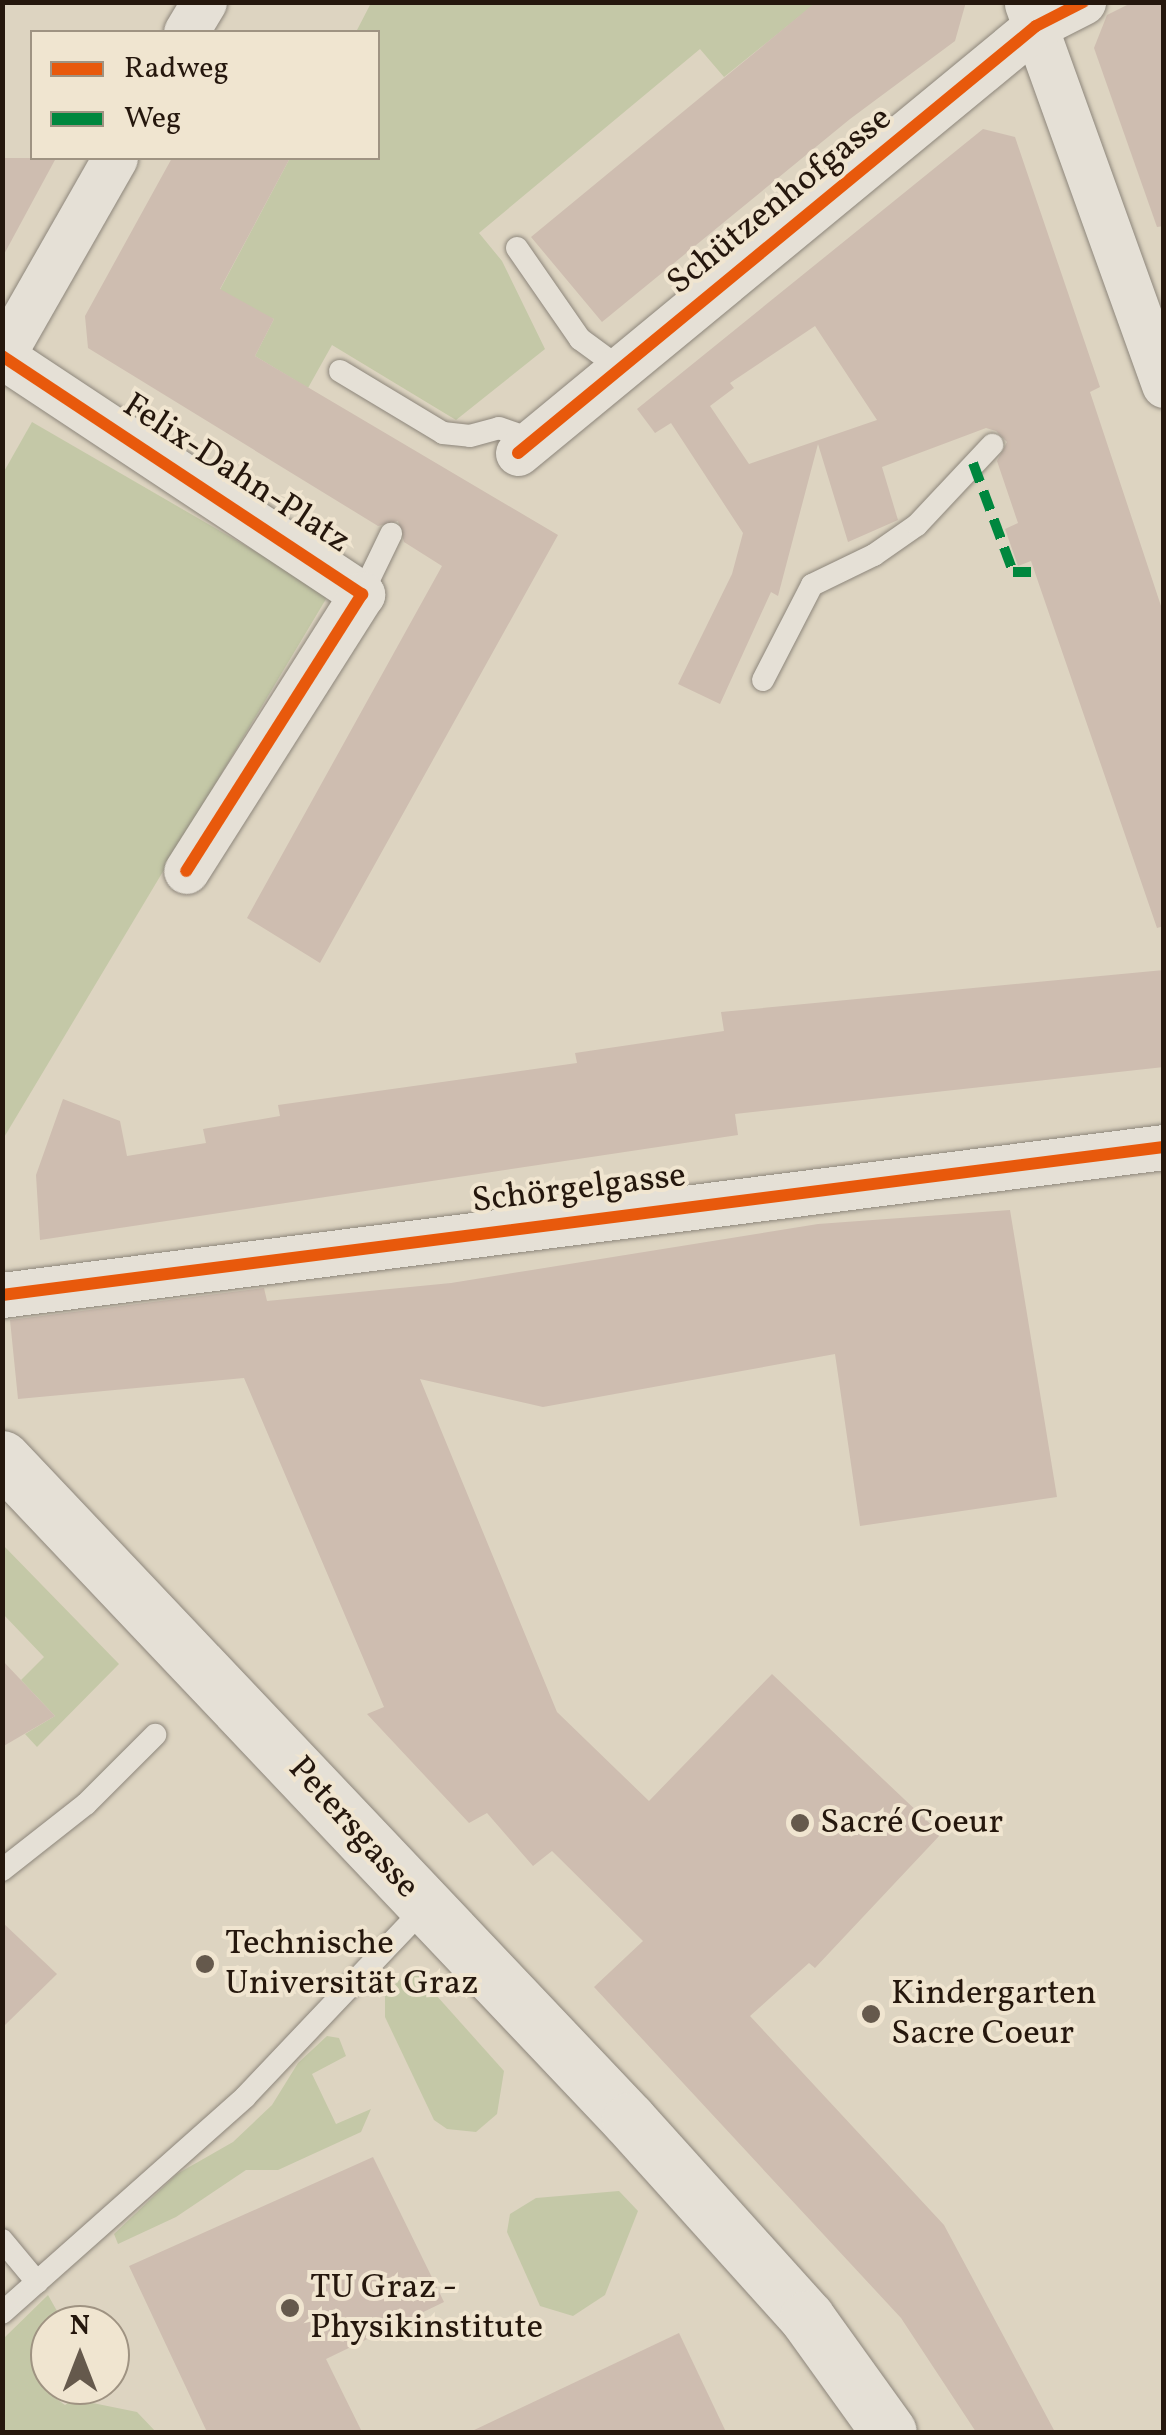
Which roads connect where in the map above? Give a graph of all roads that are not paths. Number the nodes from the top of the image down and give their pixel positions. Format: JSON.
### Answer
{"nodes":[{"id":1,"x":204,"y":2,"type":"edge"},
{"id":2,"x":1083,"y":2,"type":"edge"},
{"id":3,"x":1031,"y":14,"type":"edge"},
{"id":4,"x":187,"y":30,"type":"edge"},
{"id":5,"x":114,"y":160,"type":"edge"},
{"id":6,"x":517,"y":248,"type":"dead end"},
{"id":7,"x":2,"y":356,"type":"edge"},
{"id":8,"x":621,"y":369,"type":"junction"},
{"id":9,"x":340,"y":371,"type":"dead end"},
{"id":10,"x":1164,"y":385,"type":"edge"},
{"id":11,"x":992,"y":445,"type":"dead end"},
{"id":12,"x":526,"y":447,"type":"joint"},
{"id":13,"x":391,"y":534,"type":"dead end"},
{"id":14,"x":362,"y":594,"type":"junction"},
{"id":15,"x":762,"y":680,"type":"dead end"},
{"id":16,"x":186,"y":871,"type":"dead end"},
{"id":17,"x":1164,"y":1147,"type":"edge"},
{"id":18,"x":2,"y":1294,"type":"edge"},
{"id":19,"x":2,"y":1458,"type":"edge"},
{"id":20,"x":156,"y":1735,"type":"dead end"},
{"id":21,"x":2,"y":1870,"type":"edge"},
{"id":22,"x":425,"y":1907,"type":"junction"},
{"id":23,"x":2,"y":2240,"type":"edge"},
{"id":24,"x":37,"y":2282,"type":"junction"},
{"id":25,"x":2,"y":2313,"type":"edge"},
{"id":26,"x":890,"y":2432,"type":"edge"}],
"edges":[{"from":1,"to":4,"type":"street"},
{"from":2,"to":3,"type":"street","name":"Schützenhofgasse"},
{"from":3,"to":8,"type":"street","name":"Schützenhofgasse"},
{"from":3,"to":10,"type":"street"},
{"from":5,"to":7,"type":"street"},
{"from":6,"to":8,"type":"lane"},
{"from":7,"to":14,"type":"street","name":"Felix-Dahn-Platz"},
{"from":8,"to":12,"type":"street","name":"Schützenhofgasse"},
{"from":9,"to":12,"type":"lane"},
{"from":11,"to":15,"type":"lane"},
{"from":13,"to":14,"type":"lane"},
{"from":14,"to":16,"type":"street","name":"Felix-Dahn-Platz"},
{"from":17,"to":18,"type":"street","name":"Schörgelgasse"},
{"from":19,"to":22,"type":"main road","name":"Petersgasse"},
{"from":20,"to":21,"type":"lane"},
{"from":22,"to":24,"type":"lane"},
{"from":22,"to":26,"type":"main road","name":"Petersgasse"},
{"from":23,"to":24,"type":"lane"},
{"from":24,"to":25,"type":"lane"}]}
